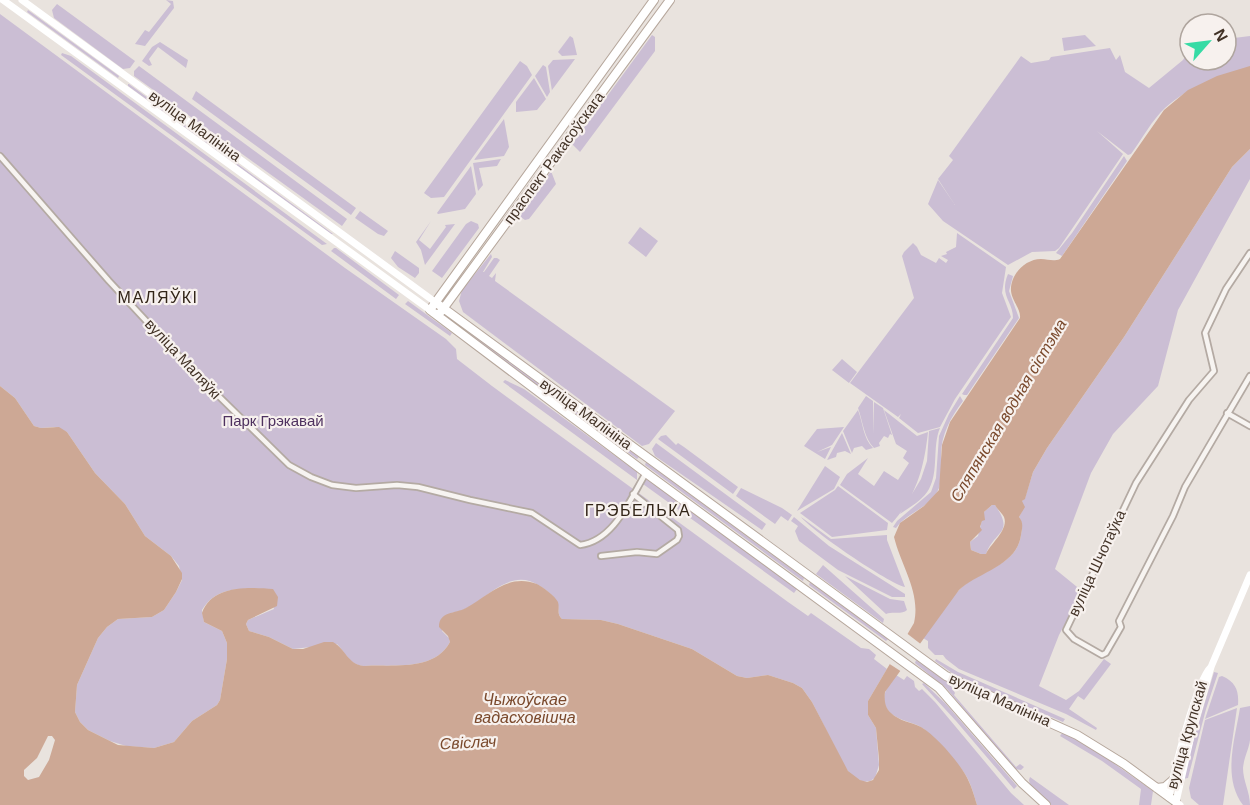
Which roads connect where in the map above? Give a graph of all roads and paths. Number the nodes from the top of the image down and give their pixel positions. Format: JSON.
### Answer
{"nodes":[{"id":1,"x":3,"y":0,"type":"edge"},
{"id":2,"x":22,"y":0,"type":"edge"},
{"id":3,"x":654,"y":0,"type":"edge"},
{"id":4,"x":670,"y":0,"type":"edge"},
{"id":5,"x":0,"y":156,"type":"edge"},
{"id":6,"x":1250,"y":253,"type":"edge"},
{"id":7,"x":435,"y":302,"type":"junction"},
{"id":8,"x":443,"y":309,"type":"junction"},
{"id":9,"x":430,"y":310,"type":"junction"},
{"id":10,"x":438,"y":316,"type":"junction"},
{"id":11,"x":1250,"y":376,"type":"edge"},
{"id":12,"x":1227,"y":412,"type":"junction"},
{"id":13,"x":1250,"y":426,"type":"edge"},
{"id":14,"x":644,"y":457,"type":"junction"},
{"id":15,"x":638,"y":466,"type":"junction"},
{"id":16,"x":646,"y":473,"type":"junction"},
{"id":17,"x":633,"y":494,"type":"junction"},
{"id":18,"x":601,"y":556,"type":"dead end"},
{"id":19,"x":1250,"y":575,"type":"edge"},
{"id":20,"x":1211,"y":667,"type":"junction"},
{"id":21,"x":1173,"y":780,"type":"junction"},
{"id":22,"x":1157,"y":788,"type":"junction"},
{"id":23,"x":1174,"y":803,"type":"edge"},
{"id":24,"x":1046,"y":805,"type":"edge"}],
"edges":[{"from":1,"to":9,"type":"main road","name":"вуліца Малініна"},
{"from":2,"to":7,"type":"main road","name":"вуліца Малініна"},
{"from":3,"to":7,"type":"main road","name":"праспект Ракасоўскага"},
{"from":4,"to":8,"type":"main road","name":"праспект Ракасоўскага"},
{"from":5,"to":17,"type":"street","name":"вуліца Маляўкі"},
{"from":6,"to":12,"type":"street","name":"вуліца Шчотаўка"},
{"from":7,"to":8,"type":"main road","name":"вуліца Малініна"},
{"from":7,"to":9,"type":"main road","name":"праспект Ракасоўскага"},
{"from":8,"to":10,"type":"main road","name":"праспект Ракасоўскага"},
{"from":8,"to":14,"type":"main road","name":"вуліца Малініна"},
{"from":9,"to":10,"type":"main road","name":"вуліца Малініна"},
{"from":10,"to":15,"type":"main road","name":"вуліца Малініна"},
{"from":11,"to":12,"type":"street"},
{"from":12,"to":13,"type":"street"},
{"from":14,"to":15,"type":"main road"},
{"from":14,"to":22,"type":"main road","name":"вуліца Малініна"},
{"from":15,"to":16,"type":"main road","name":"вуліца Малініна"},
{"from":16,"to":17,"type":"street","name":"вуліца Маляўкі"},
{"from":16,"to":24,"type":"main road","name":"вуліца Малініна"},
{"from":17,"to":18,"type":"street"},
{"from":19,"to":20,"type":"main road","name":"вуліца Крупскай"},
{"from":20,"to":21,"type":"main road","name":"вуліца Крупскай"},
{"from":20,"to":23,"type":"main road","name":"вуліца Крупскай"},
{"from":21,"to":22,"type":"main road"},
{"from":21,"to":23,"type":"main road","name":"вуліца Крупскай"},
{"from":22,"to":23,"type":"main road","name":"вуліца Малініна"}]}
